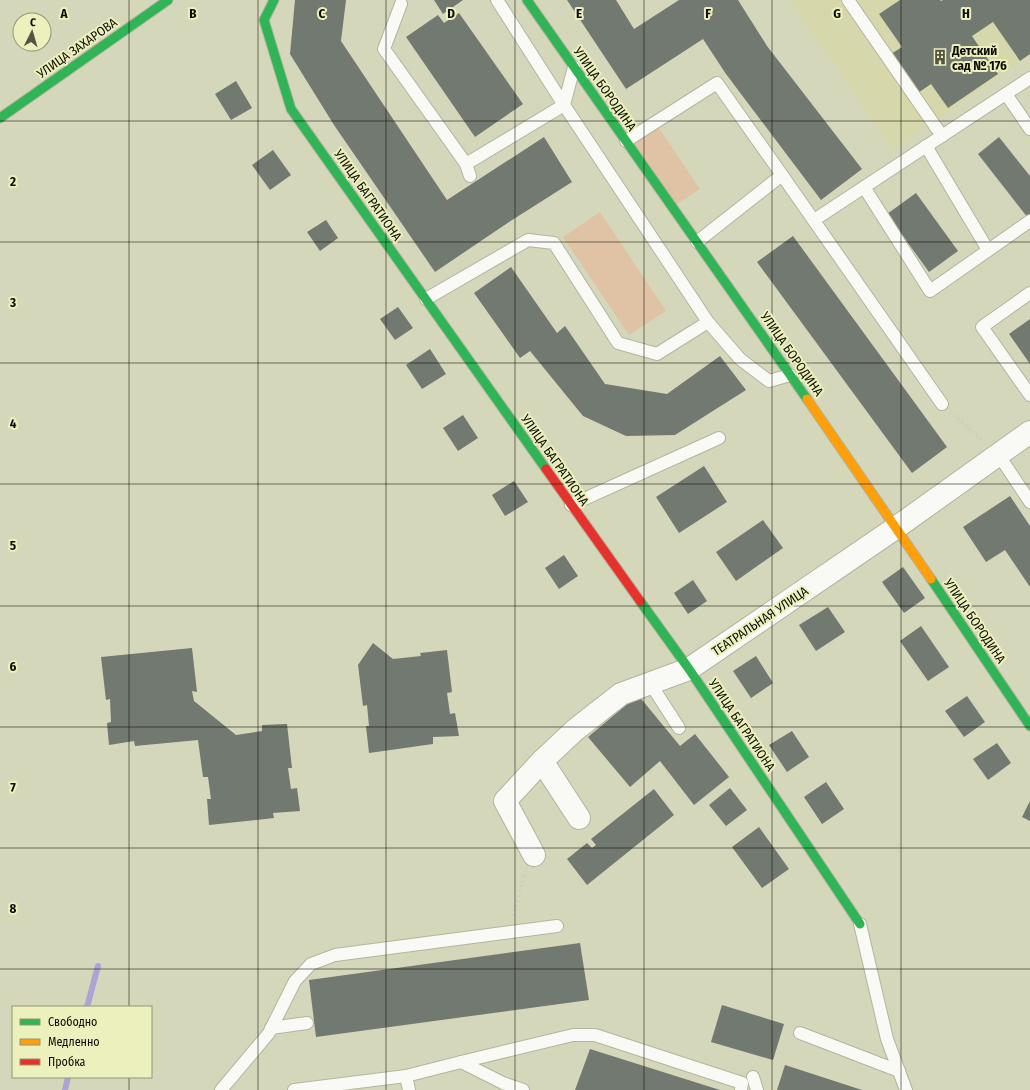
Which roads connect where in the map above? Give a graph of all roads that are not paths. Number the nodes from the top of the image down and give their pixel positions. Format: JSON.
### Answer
{"nodes":[{"id":1,"x":168,"y":0,"type":"edge"},
{"id":2,"x":274,"y":0,"type":"edge"},
{"id":3,"x":498,"y":0,"type":"edge"},
{"id":4,"x":526,"y":0,"type":"edge"},
{"id":5,"x":848,"y":0,"type":"edge"},
{"id":6,"x":401,"y":4,"type":"dead end"},
{"id":7,"x":574,"y":67,"type":"junction"},
{"id":8,"x":1030,"y":78,"type":"edge"},
{"id":9,"x":1006,"y":94,"type":"junction"},
{"id":10,"x":564,"y":104,"type":"junction"},
{"id":11,"x":0,"y":118,"type":"edge"},
{"id":12,"x":1030,"y":129,"type":"edge"},
{"id":13,"x":942,"y":136,"type":"junction"},
{"id":14,"x":626,"y":141,"type":"junction"},
{"id":15,"x":926,"y":146,"type":"junction"},
{"id":16,"x":466,"y":164,"type":"junction"},
{"id":17,"x":782,"y":175,"type":"junction"},
{"id":18,"x":470,"y":176,"type":"dead end"},
{"id":19,"x":864,"y":187,"type":"junction"},
{"id":20,"x":814,"y":220,"type":"junction"},
{"id":21,"x":1030,"y":221,"type":"edge"},
{"id":22,"x":697,"y":242,"type":"junction"},
{"id":23,"x":988,"y":250,"type":"junction"},
{"id":24,"x":1030,"y":293,"type":"edge"},
{"id":25,"x":426,"y":299,"type":"junction"},
{"id":26,"x":708,"y":322,"type":"junction"},
{"id":27,"x":790,"y":375,"type":"junction"},
{"id":28,"x":1030,"y":395,"type":"edge"},
{"id":29,"x":942,"y":404,"type":"road end"},
{"id":30,"x":1030,"y":432,"type":"edge"},
{"id":31,"x":719,"y":438,"type":"dead end"},
{"id":32,"x":998,"y":454,"type":"junction"},
{"id":33,"x":1030,"y":502,"type":"edge"},
{"id":34,"x":571,"y":505,"type":"junction"},
{"id":35,"x":897,"y":527,"type":"junction"},
{"id":36,"x":690,"y":669,"type":"junction"},
{"id":37,"x":650,"y":683,"type":"junction"},
{"id":38,"x":1030,"y":726,"type":"edge"},
{"id":39,"x":679,"y":728,"type":"dead end"},
{"id":40,"x":542,"y":761,"type":"junction"},
{"id":41,"x":579,"y":818,"type":"dead end"},
{"id":42,"x":534,"y":855,"type":"dead end"},
{"id":43,"x":860,"y":924,"type":"joint"},
{"id":44,"x":557,"y":926,"type":"dead end"},
{"id":45,"x":308,"y":1023,"type":"dead end"},
{"id":46,"x":271,"y":1028,"type":"junction"},
{"id":47,"x":800,"y":1033,"type":"dead end"},
{"id":48,"x":461,"y":1062,"type":"junction"},
{"id":49,"x":899,"y":1071,"type":"junction"},
{"id":50,"x":406,"y":1076,"type":"junction"},
{"id":51,"x":753,"y":1077,"type":"dead end"},
{"id":52,"x":221,"y":1090,"type":"edge"},
{"id":53,"x":294,"y":1090,"type":"edge"},
{"id":54,"x":410,"y":1090,"type":"edge"},
{"id":55,"x":523,"y":1090,"type":"edge"},
{"id":56,"x":741,"y":1090,"type":"edge"},
{"id":57,"x":757,"y":1090,"type":"edge"},
{"id":58,"x":906,"y":1090,"type":"edge"}],
"edges":[{"from":1,"to":11,"type":"street","name":"УЛИЦА ЗАХАРОВА"},
{"from":2,"to":25,"type":"street","name":"УЛИЦА БАГРАТИОНА"},
{"from":3,"to":10,"type":"lane"},
{"from":4,"to":7,"type":"street","name":"УЛИЦА БОРОДИНА"},
{"from":5,"to":13,"type":"lane"},
{"from":6,"to":16,"type":"lane"},
{"from":7,"to":10,"type":"lane"},
{"from":7,"to":14,"type":"street","name":"УЛИЦА БОРОДИНА"},
{"from":8,"to":9,"type":"lane"},
{"from":9,"to":12,"type":"lane"},
{"from":9,"to":13,"type":"lane"},
{"from":10,"to":16,"type":"lane"},
{"from":10,"to":26,"type":"lane"},
{"from":13,"to":15,"type":"lane"},
{"from":14,"to":17,"type":"lane"},
{"from":14,"to":22,"type":"street","name":"УЛИЦА БОРОДИНА"},
{"from":15,"to":19,"type":"lane"},
{"from":15,"to":23,"type":"lane"},
{"from":16,"to":18,"type":"lane"},
{"from":17,"to":20,"type":"lane"},
{"from":17,"to":22,"type":"lane"},
{"from":19,"to":20,"type":"lane"},
{"from":19,"to":23,"type":"lane"},
{"from":20,"to":29,"type":"lane"},
{"from":21,"to":23,"type":"lane"},
{"from":22,"to":27,"type":"street","name":"УЛИЦА БОРОДИНА"},
{"from":24,"to":28,"type":"lane"},
{"from":25,"to":26,"type":"lane"},
{"from":25,"to":34,"type":"street","name":"УЛИЦА БАГРАТИОНА"},
{"from":26,"to":27,"type":"lane"},
{"from":27,"to":35,"type":"street","name":"УЛИЦА БОРОДИНА"},
{"from":30,"to":32,"type":"street","name":"ТЕАТРАЛЬНАЯ УЛИЦА"},
{"from":31,"to":34,"type":"lane"},
{"from":32,"to":33,"type":"lane"},
{"from":32,"to":35,"type":"street","name":"ТЕАТРАЛЬНАЯ УЛИЦА"},
{"from":34,"to":36,"type":"street","name":"УЛИЦА БАГРАТИОНА"},
{"from":35,"to":36,"type":"street","name":"ТЕАТРАЛЬНАЯ УЛИЦА"},
{"from":35,"to":38,"type":"street","name":"УЛИЦА БОРОДИНА"},
{"from":36,"to":37,"type":"street","name":"ТЕАТРАЛЬНАЯ УЛИЦА"},
{"from":36,"to":43,"type":"street","name":"УЛИЦА БАГРАТИОНА"},
{"from":37,"to":39,"type":"lane"},
{"from":37,"to":40,"type":"street","name":"ТЕАТРАЛЬНАЯ УЛИЦА"},
{"from":40,"to":41,"type":"street"},
{"from":40,"to":42,"type":"street","name":"ТЕАТРАЛЬНАЯ УЛИЦА"},
{"from":43,"to":49,"type":"lane"},
{"from":44,"to":46,"type":"lane"},
{"from":45,"to":46,"type":"lane"},
{"from":46,"to":52,"type":"lane"},
{"from":47,"to":49,"type":"lane"},
{"from":48,"to":50,"type":"lane"},
{"from":48,"to":55,"type":"lane"},
{"from":48,"to":56,"type":"lane"},
{"from":49,"to":58,"type":"lane"},
{"from":50,"to":53,"type":"lane"},
{"from":50,"to":54,"type":"lane"},
{"from":51,"to":57,"type":"lane"}]}
